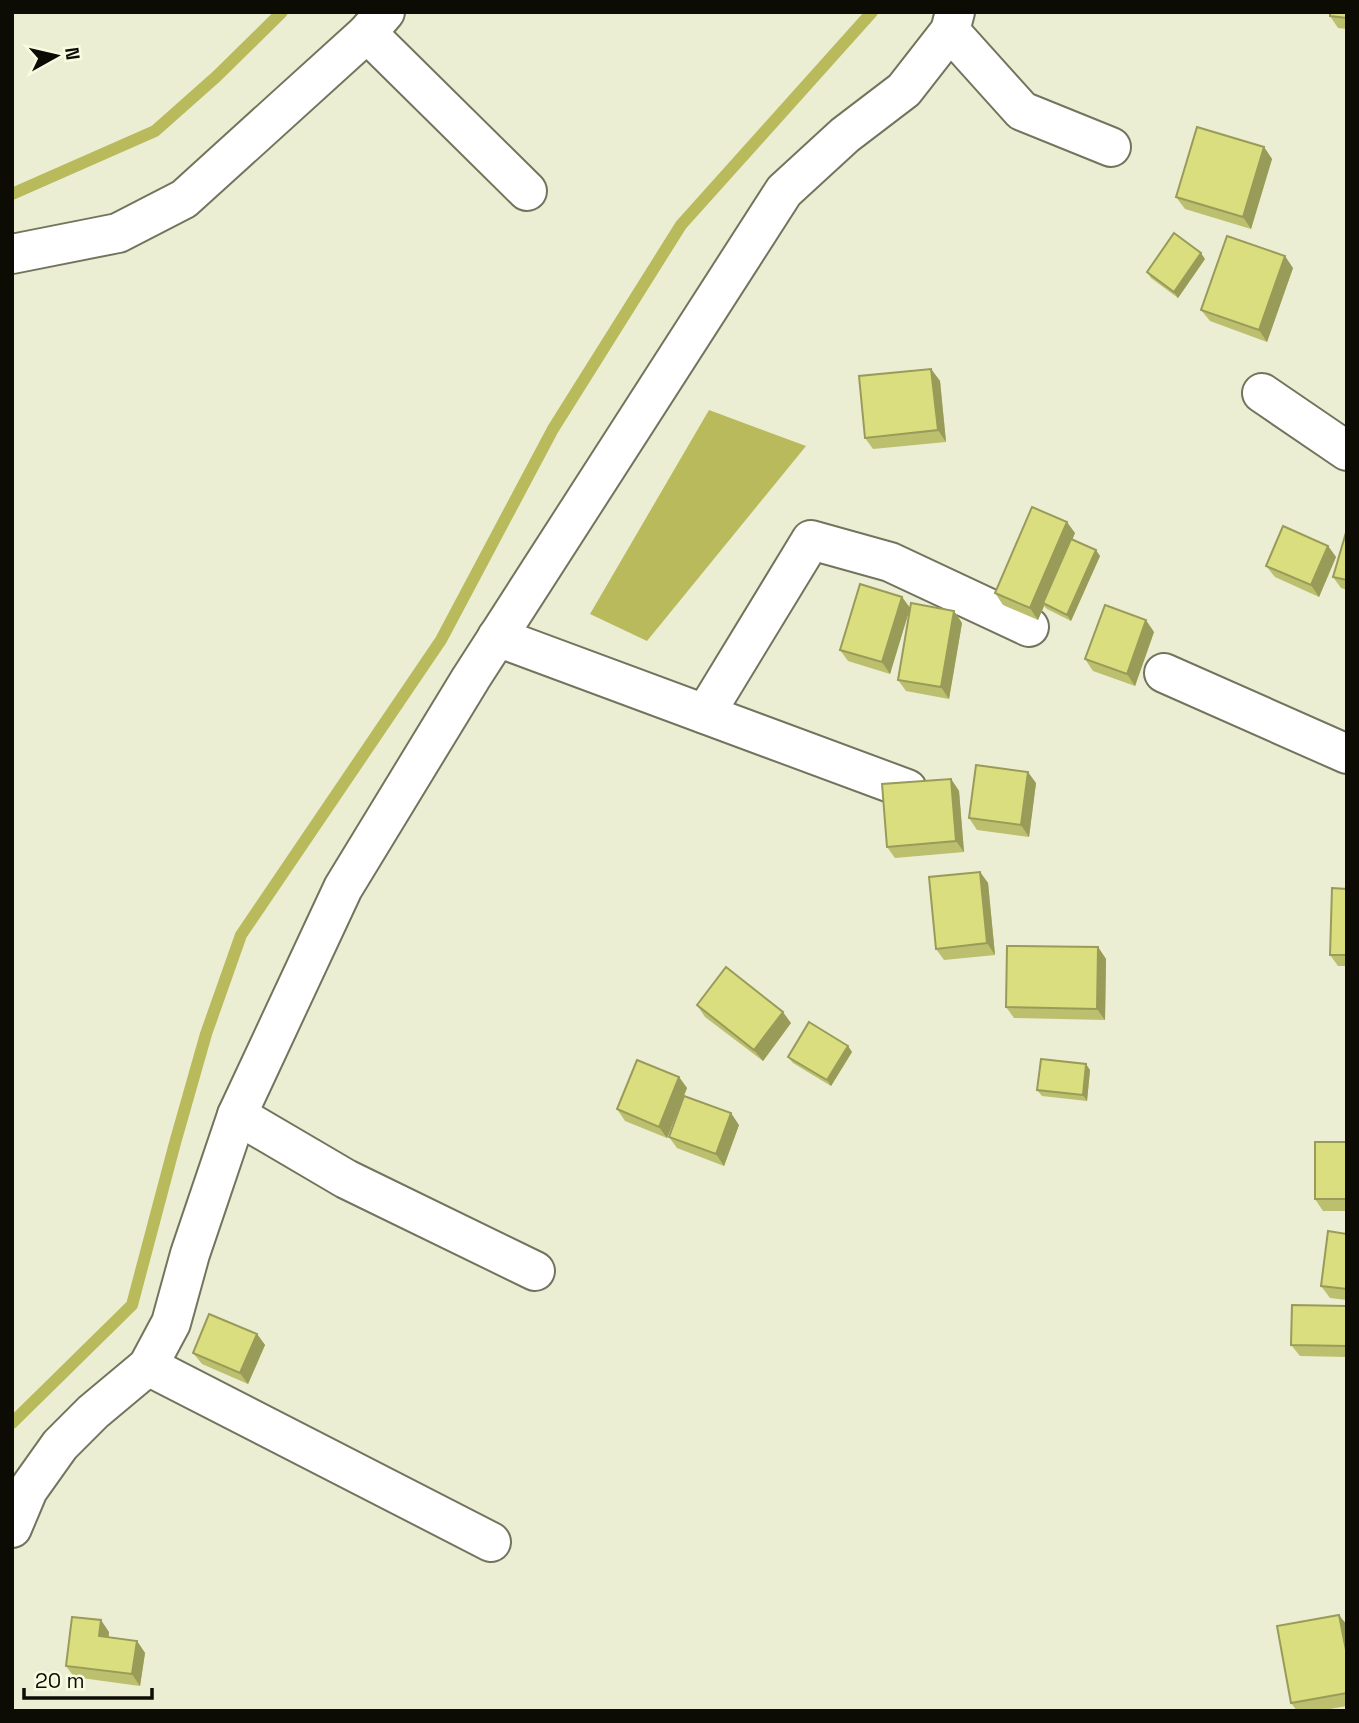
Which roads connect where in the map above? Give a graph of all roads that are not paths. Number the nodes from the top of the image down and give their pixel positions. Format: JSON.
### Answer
{"nodes":[{"id":1,"x":376,"y":22,"type":"edge"},
{"id":2,"x":953,"y":22,"type":"edge"},
{"id":3,"x":1111,"y":147,"type":"dead end"},
{"id":4,"x":527,"y":191,"type":"dead end"},
{"id":5,"x":12,"y":254,"type":"edge"},
{"id":6,"x":1262,"y":393,"type":"dead end"},
{"id":7,"x":1347,"y":451,"type":"edge"},
{"id":8,"x":1030,"y":627,"type":"edge"},
{"id":9,"x":497,"y":637,"type":"junction"},
{"id":10,"x":1164,"y":673,"type":"dead end"},
{"id":11,"x":705,"y":714,"type":"junction"},
{"id":12,"x":1347,"y":754,"type":"edge"},
{"id":13,"x":908,"y":789,"type":"edge"},
{"id":14,"x":237,"y":1115,"type":"junction"},
{"id":15,"x":535,"y":1271,"type":"dead end"},
{"id":16,"x":148,"y":1366,"type":"junction"},
{"id":17,"x":12,"y":1528,"type":"edge"},
{"id":18,"x":491,"y":1542,"type":"dead end"}],
"edges":[{"from":1,"to":4,"type":"street"},
{"from":1,"to":5,"type":"street"},
{"from":2,"to":3,"type":"street"},
{"from":2,"to":9,"type":"street"},
{"from":6,"to":7,"type":"street"},
{"from":8,"to":11,"type":"street"},
{"from":9,"to":11,"type":"street"},
{"from":9,"to":14,"type":"street"},
{"from":10,"to":12,"type":"street"},
{"from":11,"to":13,"type":"street"},
{"from":14,"to":15,"type":"street"},
{"from":14,"to":16,"type":"street"},
{"from":16,"to":17,"type":"street"},
{"from":16,"to":18,"type":"street"}]}
